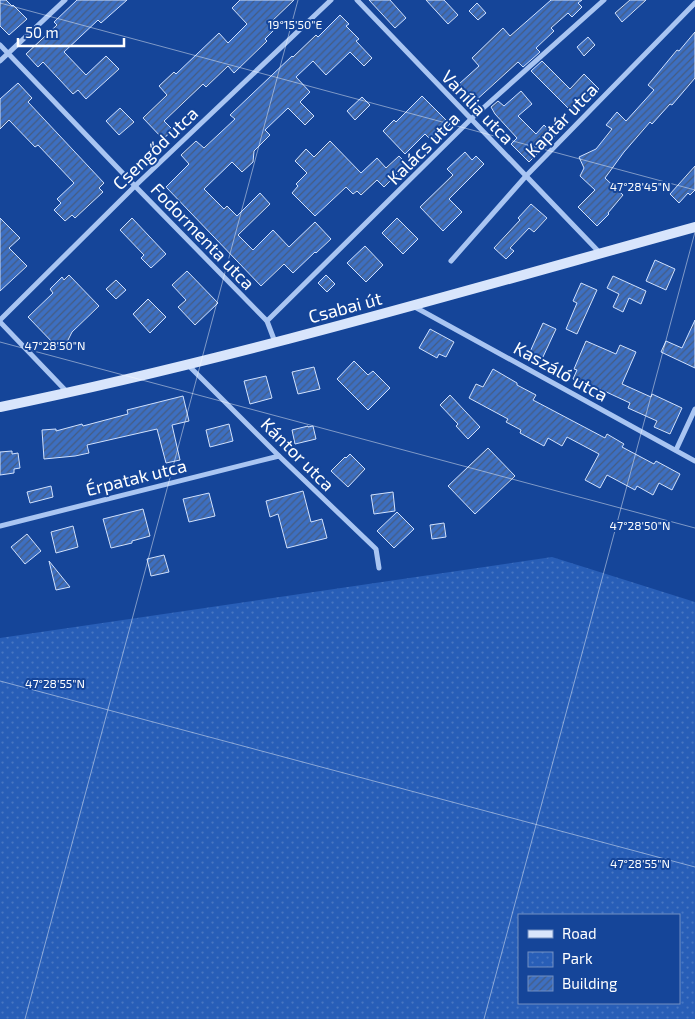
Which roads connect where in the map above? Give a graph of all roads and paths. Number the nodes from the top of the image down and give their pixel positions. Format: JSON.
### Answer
{"nodes":[{"id":1,"x":65,"y":0,"type":"edge"},
{"id":2,"x":331,"y":0,"type":"edge"},
{"id":3,"x":357,"y":0,"type":"edge"},
{"id":4,"x":604,"y":0,"type":"edge"},
{"id":5,"x":695,"y":3,"type":"edge"},
{"id":6,"x":0,"y":45,"type":"edge"},
{"id":7,"x":8,"y":54,"type":"junction"},
{"id":8,"x":0,"y":61,"type":"edge"},
{"id":9,"x":471,"y":119,"type":"junction"},
{"id":10,"x":526,"y":176,"type":"junction"},
{"id":11,"x":134,"y":186,"type":"junction"},
{"id":12,"x":695,"y":227,"type":"edge"},
{"id":13,"x":600,"y":253,"type":"junction"},
{"id":14,"x":451,"y":262,"type":"dead end"},
{"id":15,"x":413,"y":306,"type":"junction"},
{"id":16,"x":0,"y":321,"type":"edge"},
{"id":17,"x":267,"y":321,"type":"junction"},
{"id":18,"x":275,"y":342,"type":"junction"},
{"id":19,"x":188,"y":364,"type":"junction"},
{"id":20,"x":68,"y":393,"type":"junction"},
{"id":21,"x":0,"y":408,"type":"edge"},
{"id":22,"x":695,"y":408,"type":"edge"},
{"id":23,"x":676,"y":450,"type":"junction"},
{"id":24,"x":279,"y":456,"type":"junction"},
{"id":25,"x":695,"y":461,"type":"edge"},
{"id":26,"x":0,"y":526,"type":"edge"},
{"id":27,"x":379,"y":568,"type":"dead end"}],
"edges":[{"from":1,"to":7,"type":"street"},
{"from":2,"to":11,"type":"street","name":"Csengőd utca"},
{"from":3,"to":9,"type":"street","name":"Vanília utca"},
{"from":4,"to":9,"type":"street","name":"Kalács utca"},
{"from":5,"to":10,"type":"street","name":"Kaptár utca"},
{"from":6,"to":7,"type":"street","name":"Fodormenta utca"},
{"from":7,"to":8,"type":"street"},
{"from":7,"to":11,"type":"street","name":"Fodormenta utca"},
{"from":9,"to":10,"type":"street","name":"Vanília utca"},
{"from":9,"to":17,"type":"street","name":"Kalács utca"},
{"from":10,"to":13,"type":"street","name":"Vanília utca"},
{"from":10,"to":14,"type":"street","name":"Kaptár utca"},
{"from":11,"to":16,"type":"street","name":"Csengőd utca"},
{"from":11,"to":17,"type":"street","name":"Fodormenta utca"},
{"from":12,"to":13,"type":"main road","name":"Csabai út"},
{"from":13,"to":15,"type":"main road","name":"Csabai út"},
{"from":15,"to":18,"type":"main road","name":"Csabai út"},
{"from":15,"to":23,"type":"street","name":"Kaszáló utca"},
{"from":16,"to":20,"type":"street"},
{"from":17,"to":18,"type":"street","name":"Fodormenta utca"},
{"from":18,"to":19,"type":"main road","name":"Csabai út"},
{"from":19,"to":20,"type":"main road","name":"Csabai út"},
{"from":19,"to":24,"type":"street","name":"Kántor utca"},
{"from":20,"to":21,"type":"main road","name":"Csabai út"},
{"from":22,"to":23,"type":"street"},
{"from":23,"to":25,"type":"street","name":"Kaszáló utca"},
{"from":24,"to":26,"type":"street","name":"Érpatak utca"},
{"from":24,"to":27,"type":"street","name":"Kántor utca"}]}
